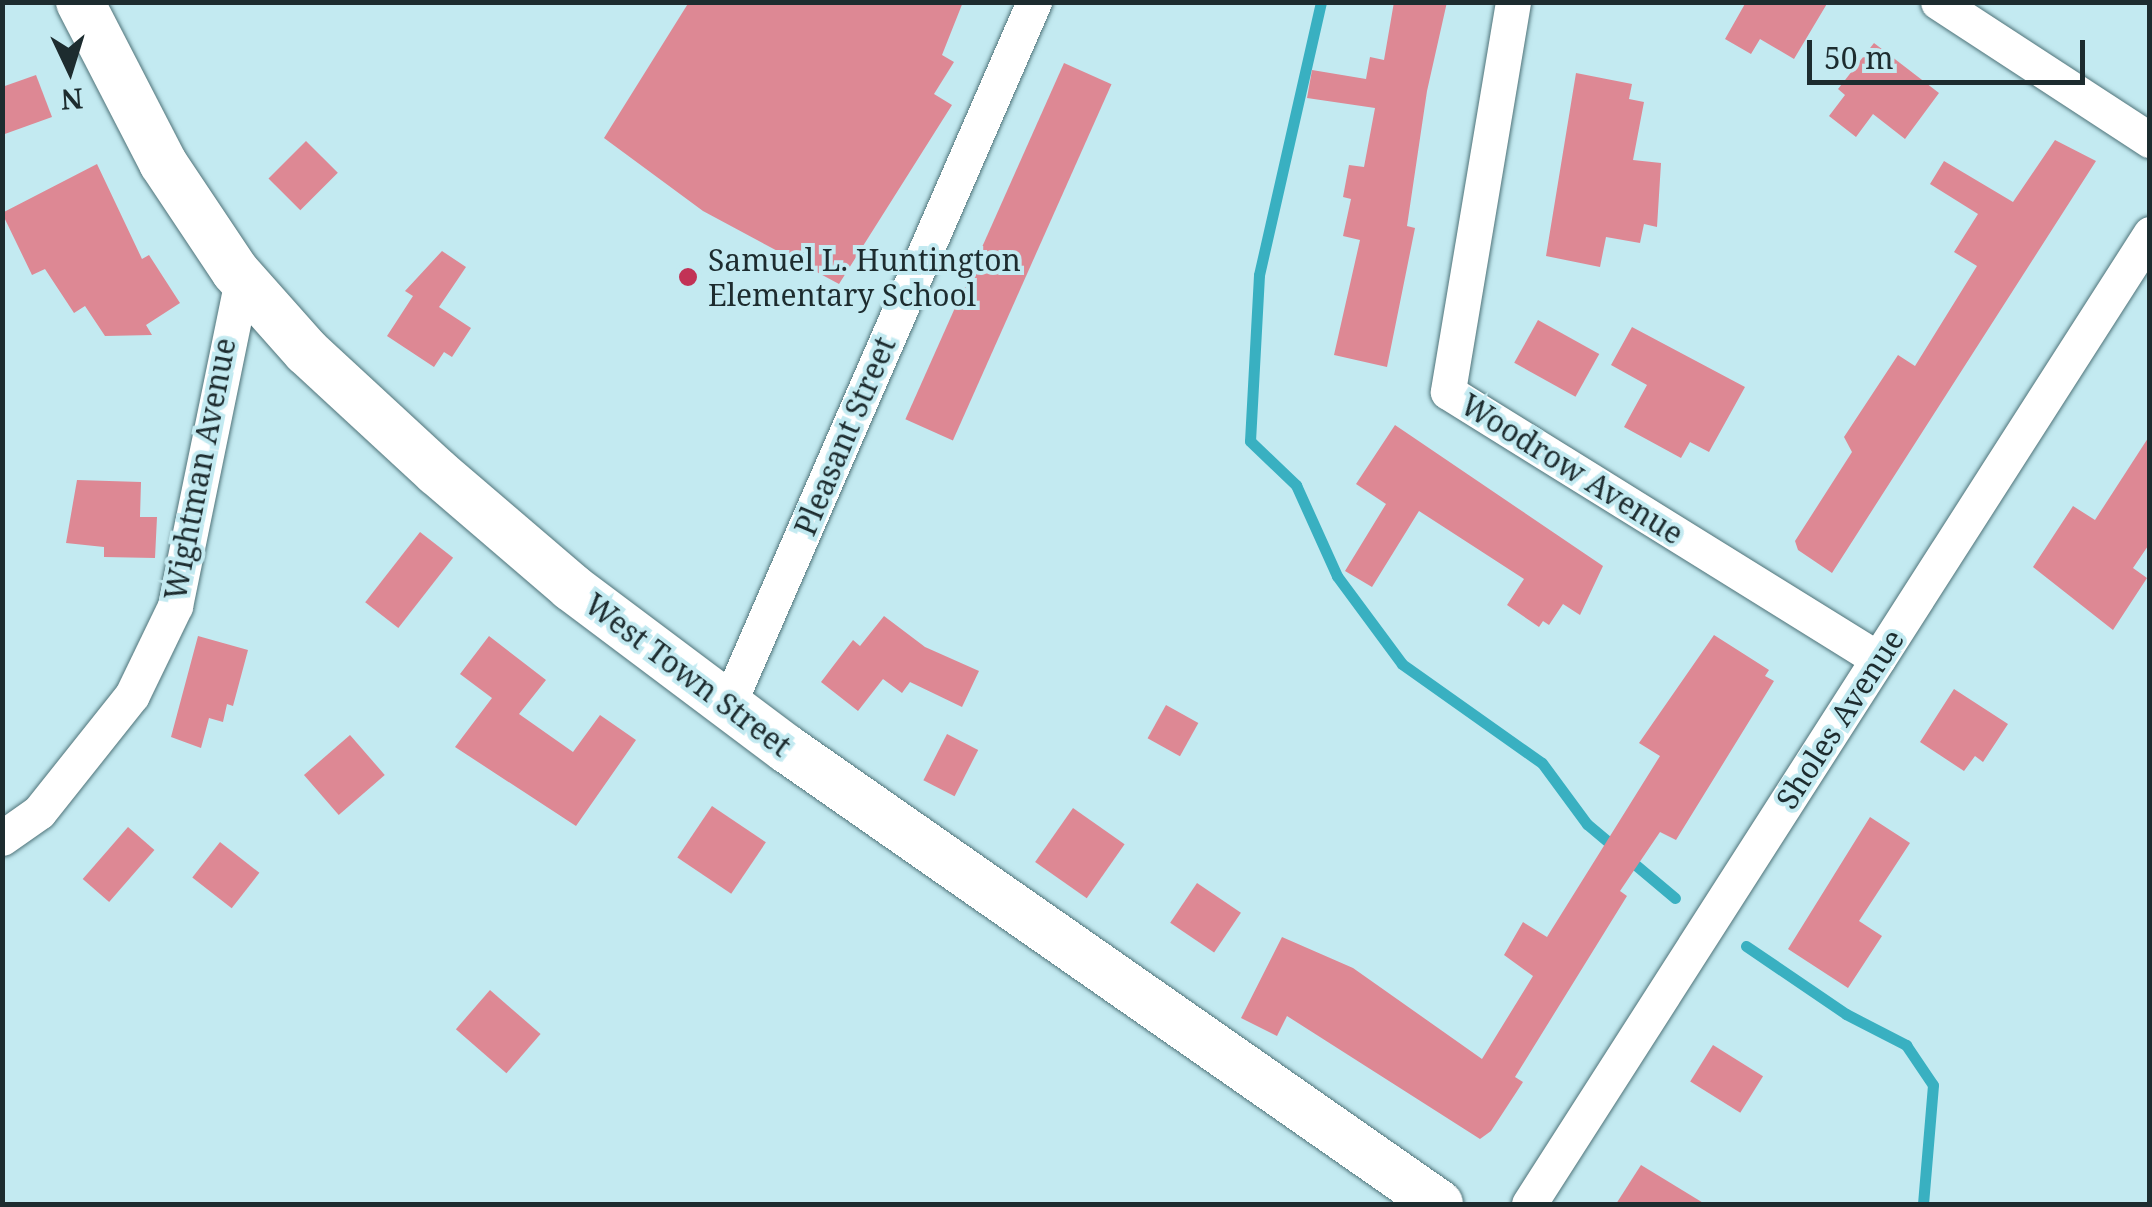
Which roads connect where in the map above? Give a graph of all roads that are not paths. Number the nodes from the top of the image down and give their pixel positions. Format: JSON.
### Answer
{"nodes":[{"id":1,"x":80,"y":2,"type":"edge"},
{"id":2,"x":1034,"y":2,"type":"edge"},
{"id":3,"x":1513,"y":2,"type":"edge"},
{"id":4,"x":1938,"y":2,"type":"edge"},
{"id":5,"x":2150,"y":140,"type":"edge"},
{"id":6,"x":2150,"y":234,"type":"edge"},
{"id":7,"x":242,"y":280,"type":"junction"},
{"id":8,"x":1878,"y":659,"type":"junction"},
{"id":9,"x":728,"y":705,"type":"junction"},
{"id":10,"x":2,"y":838,"type":"edge"},
{"id":11,"x":1440,"y":1204,"type":"edge"},
{"id":12,"x":1530,"y":1204,"type":"edge"}],
"edges":[{"from":1,"to":7,"type":"main road","name":"West Town Street"},
{"from":2,"to":9,"type":"street","name":"Pleasant Street"},
{"from":3,"to":8,"type":"street","name":"Woodrow Avenue"},
{"from":4,"to":5,"type":"street"},
{"from":6,"to":8,"type":"street","name":"Sholes Avenue"},
{"from":7,"to":9,"type":"main road","name":"West Town Street"},
{"from":7,"to":10,"type":"street","name":"Wightman Avenue"},
{"from":8,"to":12,"type":"street","name":"Sholes Avenue"},
{"from":9,"to":11,"type":"main road","name":"West Town Street"}]}
